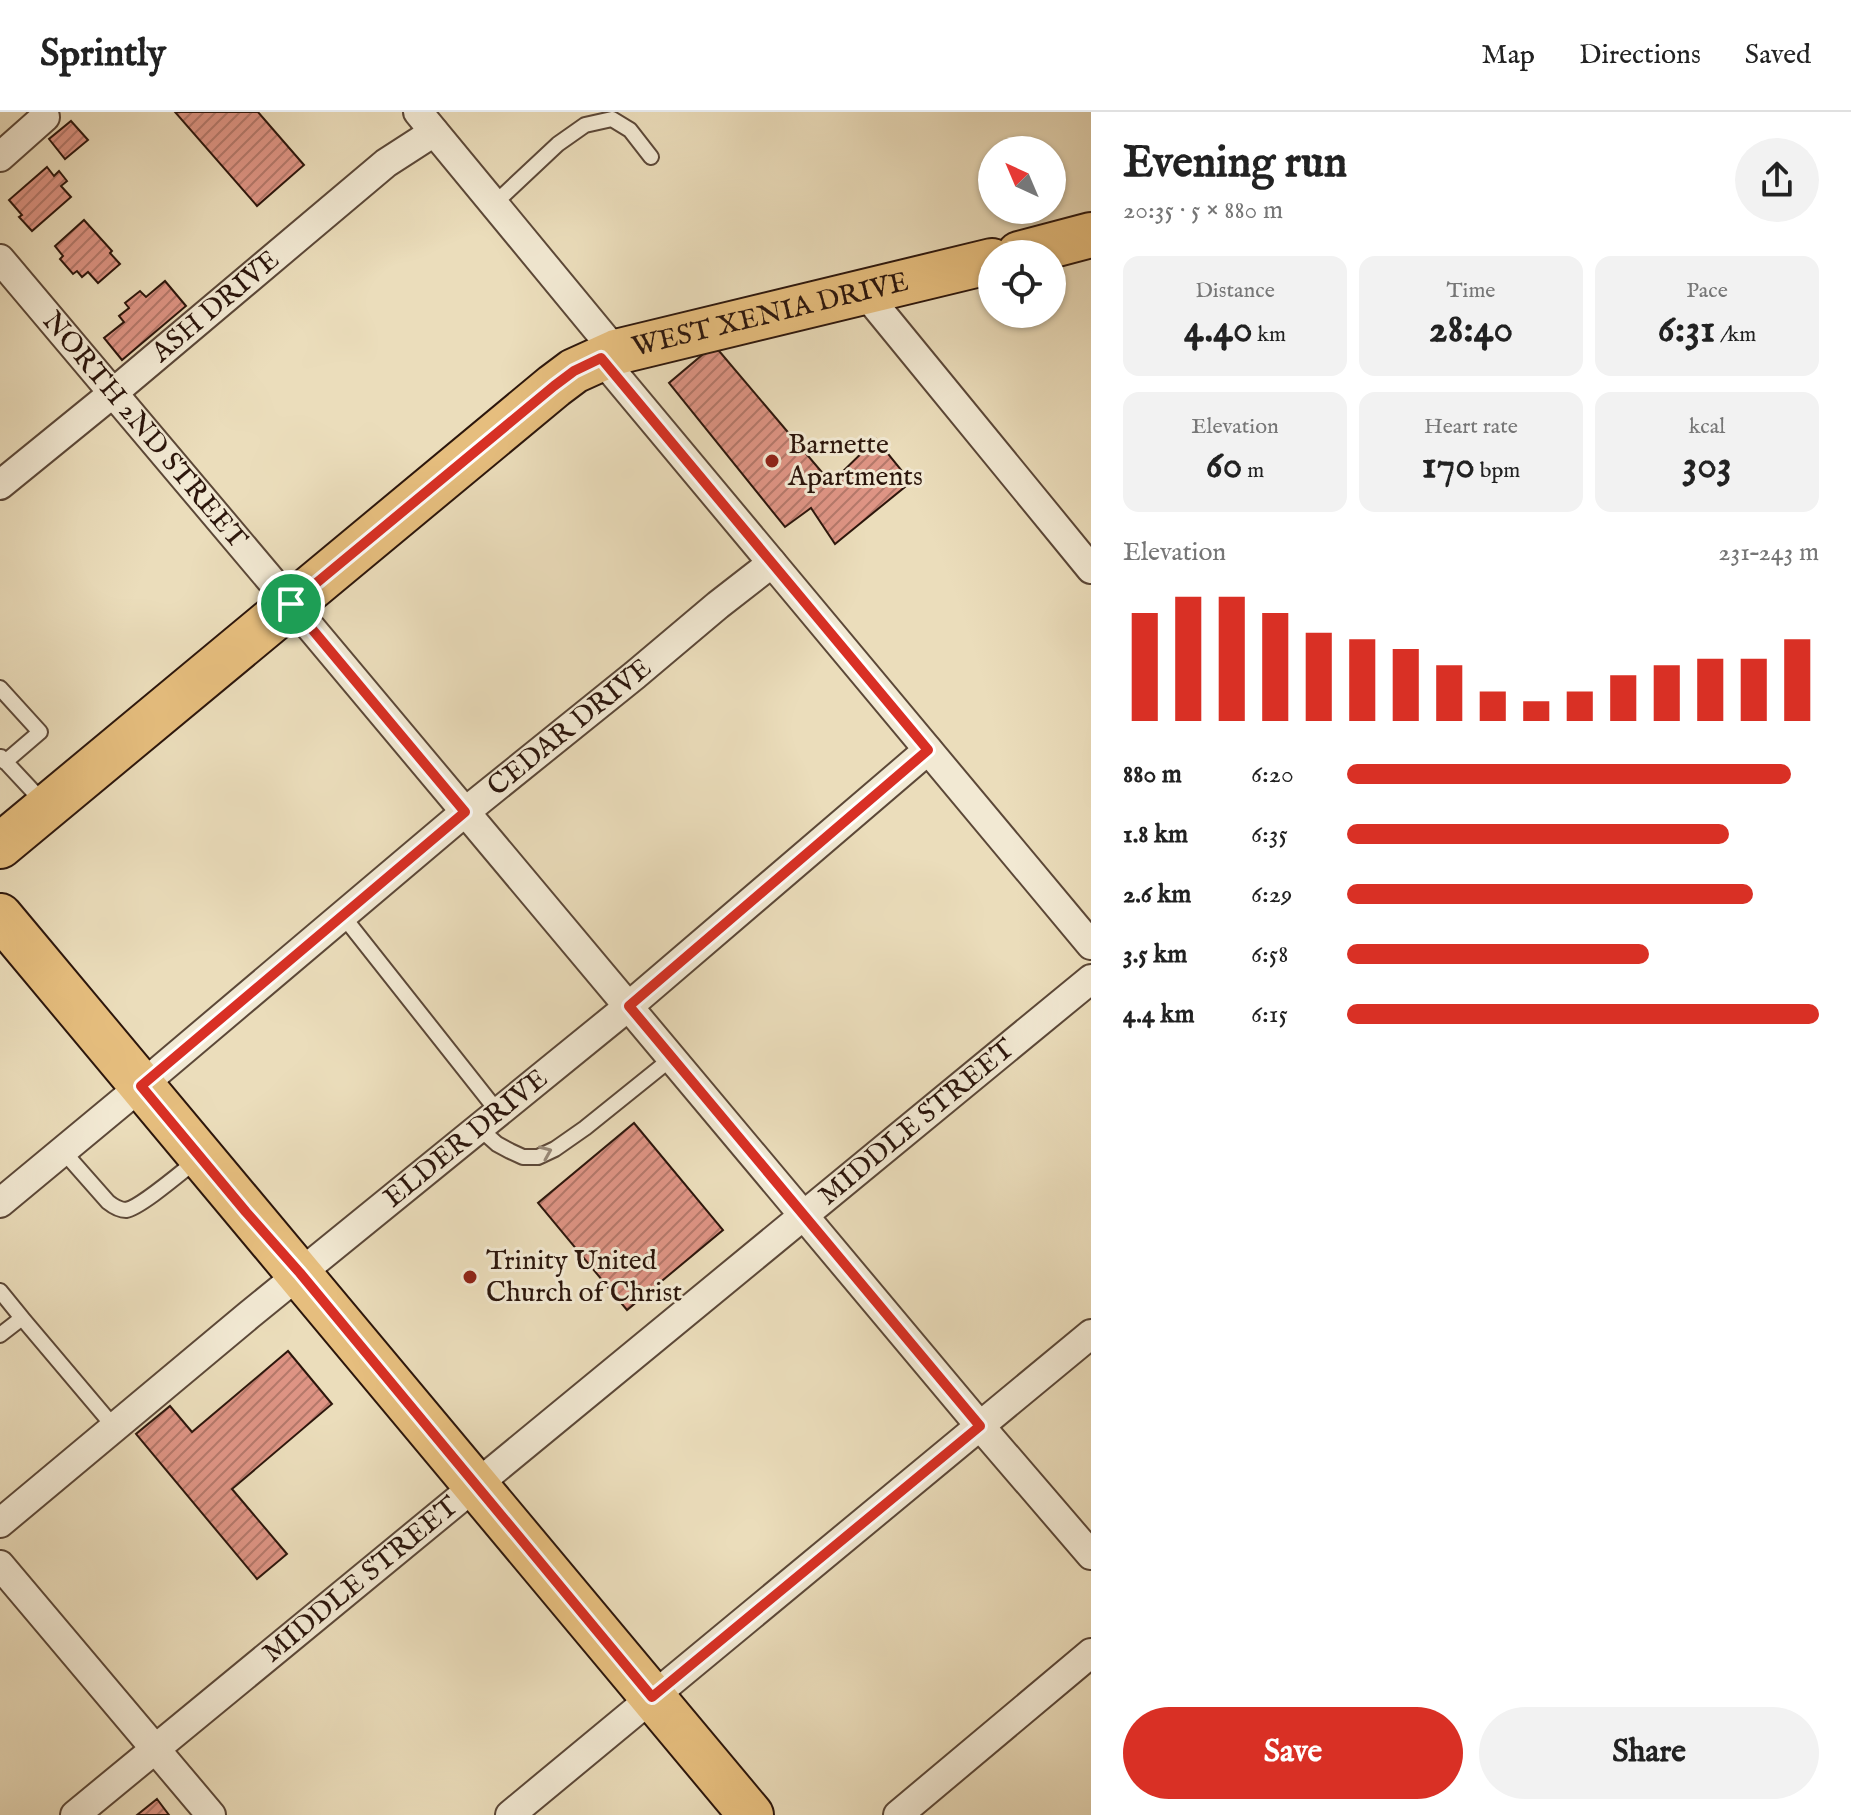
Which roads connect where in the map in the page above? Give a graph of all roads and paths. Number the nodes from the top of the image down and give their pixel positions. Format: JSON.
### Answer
{"nodes":[{"id":1,"x":45,"y":117,"type":"dead end"},
{"id":2,"x":426,"y":122,"type":"edge"},
{"id":3,"x":0,"y":157,"type":"edge"},
{"id":4,"x":651,"y":157,"type":"dead end"},
{"id":5,"x":494,"y":204,"type":"junction"},
{"id":6,"x":1091,"y":235,"type":"edge"},
{"id":7,"x":1066,"y":242,"type":"edge"},
{"id":8,"x":0,"y":259,"type":"edge"},
{"id":9,"x":978,"y":265,"type":"edge"},
{"id":10,"x":865,"y":293,"type":"junction"},
{"id":11,"x":608,"y":355,"type":"junction"},
{"id":12,"x":113,"y":393,"type":"junction"},
{"id":13,"x":0,"y":485,"type":"edge"},
{"id":14,"x":772,"y":563,"type":"junction"},
{"id":15,"x":1091,"y":569,"type":"edge"},
{"id":16,"x":291,"y":604,"type":"junction"},
{"id":17,"x":0,"y":688,"type":"edge"},
{"id":18,"x":928,"y":750,"type":"junction"},
{"id":19,"x":3,"y":759,"type":"edge"},
{"id":20,"x":47,"y":807,"type":"junction"},
{"id":21,"x":465,"y":812,"type":"junction"},
{"id":22,"x":0,"y":846,"type":"edge"},
{"id":23,"x":0,"y":916,"type":"edge"},
{"id":24,"x":343,"y":916,"type":"junction"},
{"id":25,"x":1091,"y":945,"type":"edge"},
{"id":26,"x":1091,"y":979,"type":"edge"},
{"id":27,"x":629,"y":1006,"type":"junction"},
{"id":28,"x":672,"y":1058,"type":"junction"},
{"id":29,"x":141,"y":1086,"type":"junction"},
{"id":30,"x":488,"y":1120,"type":"junction"},
{"id":31,"x":63,"y":1151,"type":"junction"},
{"id":32,"x":200,"y":1157,"type":"junction"},
{"id":33,"x":0,"y":1203,"type":"edge"},
{"id":34,"x":803,"y":1216,"type":"junction"},
{"id":35,"x":300,"y":1273,"type":"junction"},
{"id":36,"x":0,"y":1291,"type":"edge"},
{"id":37,"x":22,"y":1318,"type":"junction"},
{"id":38,"x":1091,"y":1334,"type":"edge"},
{"id":39,"x":0,"y":1335,"type":"edge"},
{"id":40,"x":980,"y":1426,"type":"junction"},
{"id":41,"x":115,"y":1428,"type":"junction"},
{"id":42,"x":476,"y":1485,"type":"junction"},
{"id":43,"x":0,"y":1523,"type":"edge"},
{"id":44,"x":1091,"y":1555,"type":"edge"},
{"id":45,"x":0,"y":1565,"type":"edge"},
{"id":46,"x":1091,"y":1653,"type":"edge"},
{"id":47,"x":652,"y":1697,"type":"junction"},
{"id":48,"x":155,"y":1749,"type":"junction"},
{"id":49,"x":75,"y":1815,"type":"edge"},
{"id":50,"x":211,"y":1815,"type":"edge"},
{"id":51,"x":510,"y":1815,"type":"edge"},
{"id":52,"x":751,"y":1815,"type":"edge"},
{"id":53,"x":898,"y":1815,"type":"edge"}],
"edges":[{"from":1,"to":3,"type":"street"},
{"from":2,"to":5,"type":"street"},
{"from":2,"to":12,"type":"street","name":"ASH DRIVE"},
{"from":4,"to":5,"type":"lane"},
{"from":5,"to":11,"type":"street"},
{"from":6,"to":7,"type":"main road"},
{"from":8,"to":12,"type":"street","name":"NORTH 2ND STREET"},
{"from":9,"to":10,"type":"main road","name":"WEST XENIA DRIVE"},
{"from":10,"to":11,"type":"main road","name":"WEST XENIA DRIVE"},
{"from":10,"to":15,"type":"street"},
{"from":11,"to":14,"type":"street"},
{"from":11,"to":16,"type":"main road","name":"WEST XENIA DRIVE"},
{"from":12,"to":13,"type":"street","name":"ASH DRIVE"},
{"from":12,"to":16,"type":"street","name":"NORTH 2ND STREET"},
{"from":14,"to":18,"type":"street"},
{"from":14,"to":21,"type":"street","name":"CEDAR DRIVE"},
{"from":16,"to":20,"type":"main road","name":"WEST XENIA DRIVE"},
{"from":16,"to":21,"type":"street","name":"NORTH 2ND STREET"},
{"from":17,"to":19,"type":"lane"},
{"from":18,"to":25,"type":"street"},
{"from":18,"to":27,"type":"street","name":"ELDER DRIVE"},
{"from":19,"to":20,"type":"lane"},
{"from":20,"to":22,"type":"main road","name":"WEST XENIA DRIVE"},
{"from":21,"to":24,"type":"street","name":"CEDAR DRIVE"},
{"from":21,"to":27,"type":"street","name":"NORTH 2ND STREET"},
{"from":23,"to":29,"type":"main road"},
{"from":24,"to":29,"type":"street","name":"CEDAR DRIVE"},
{"from":24,"to":30,"type":"lane"},
{"from":26,"to":34,"type":"street","name":"MIDDLE STREET"},
{"from":27,"to":28,"type":"street","name":"NORTH 2ND STREET"},
{"from":27,"to":30,"type":"street","name":"ELDER DRIVE"},
{"from":30,"to":28,"type":"lane","one_way":true},
{"from":28,"to":34,"type":"street","name":"NORTH 2ND STREET"},
{"from":29,"to":31,"type":"street","name":"CEDAR DRIVE"},
{"from":29,"to":32,"type":"main road"},
{"from":30,"to":35,"type":"street","name":"ELDER DRIVE"},
{"from":31,"to":32,"type":"lane"},
{"from":31,"to":33,"type":"street","name":"CEDAR DRIVE"},
{"from":32,"to":35,"type":"main road"},
{"from":34,"to":40,"type":"street","name":"NORTH 2ND STREET"},
{"from":34,"to":42,"type":"street","name":"MIDDLE STREET"},
{"from":35,"to":41,"type":"street","name":"ELDER DRIVE"},
{"from":35,"to":42,"type":"main road"},
{"from":36,"to":37,"type":"lane"},
{"from":37,"to":39,"type":"lane"},
{"from":37,"to":41,"type":"lane"},
{"from":38,"to":40,"type":"street"},
{"from":40,"to":44,"type":"street","name":"NORTH 2ND STREET"},
{"from":40,"to":47,"type":"street"},
{"from":41,"to":43,"type":"street","name":"ELDER DRIVE"},
{"from":42,"to":47,"type":"main road"},
{"from":42,"to":48,"type":"street","name":"MIDDLE STREET"},
{"from":45,"to":48,"type":"street"},
{"from":46,"to":53,"type":"street"},
{"from":47,"to":51,"type":"street"},
{"from":47,"to":52,"type":"main road"},
{"from":48,"to":49,"type":"street","name":"MIDDLE STREET"},
{"from":48,"to":50,"type":"street"}]}
